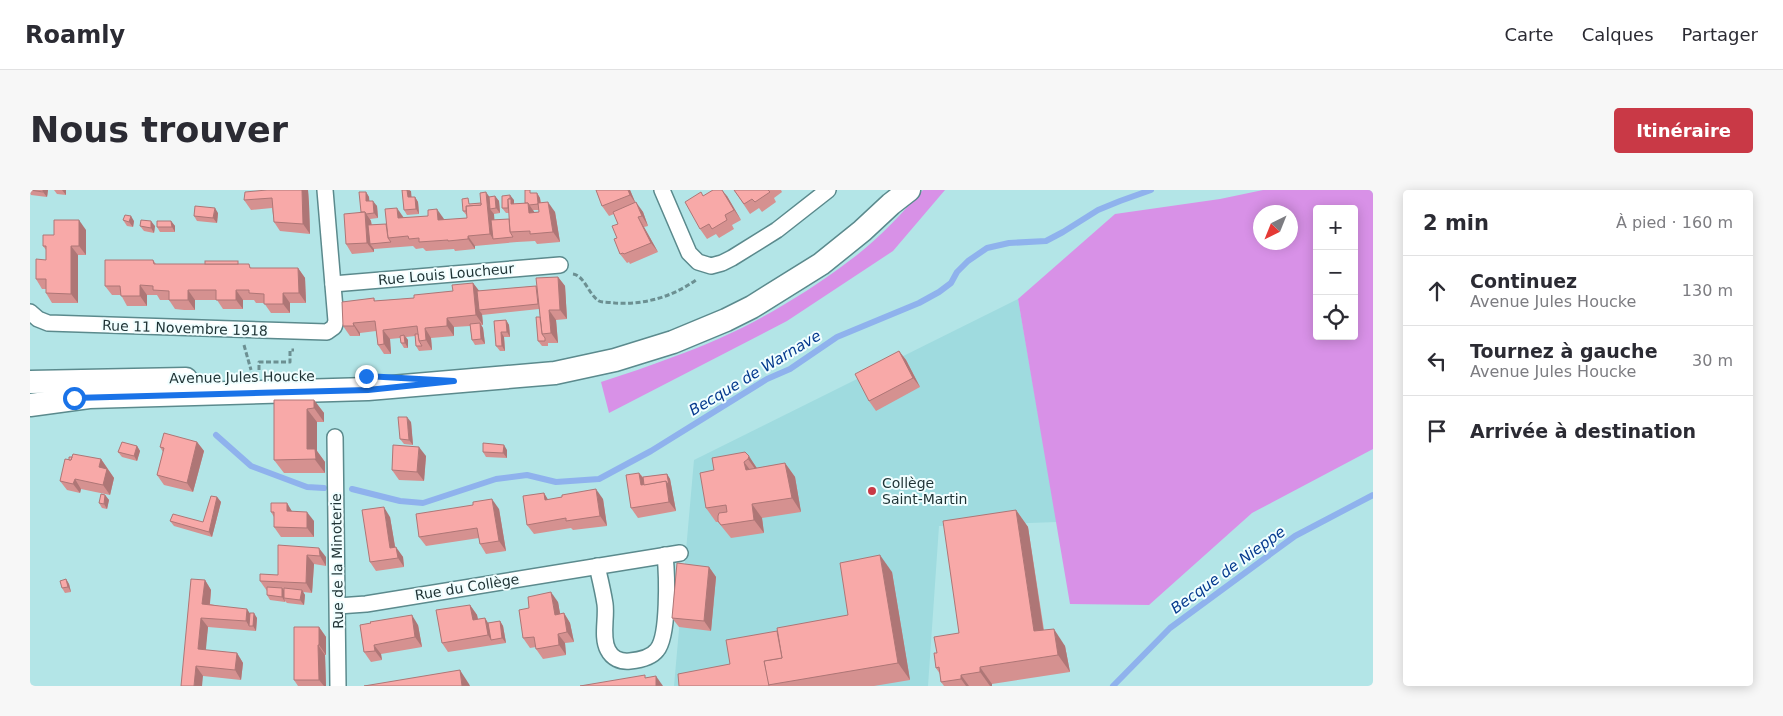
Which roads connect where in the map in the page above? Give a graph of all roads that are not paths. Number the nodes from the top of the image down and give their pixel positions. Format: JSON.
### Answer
{"nodes":[{"id":1,"x":324,"y":190,"type":"edge"},
{"id":2,"x":662,"y":190,"type":"edge"},
{"id":3,"x":828,"y":190,"type":"edge"},
{"id":4,"x":900,"y":195,"type":"edge"},
{"id":5,"x":564,"y":269,"type":"road end"},
{"id":6,"x":333,"y":284,"type":"junction"},
{"id":7,"x":30,"y":312,"type":"edge"},
{"id":8,"x":454,"y":381,"type":"junction"},
{"id":9,"x":30,"y":382,"type":"edge"},
{"id":10,"x":30,"y":405,"type":"edge"},
{"id":11,"x":335,"y":437,"type":"dead end"},
{"id":12,"x":680,"y":552,"type":"dead end"},
{"id":13,"x":665,"y":555,"type":"junction"},
{"id":14,"x":597,"y":566,"type":"junction"},
{"id":15,"x":338,"y":606,"type":"junction"},
{"id":16,"x":338,"y":686,"type":"edge"}],
"edges":[{"from":1,"to":6,"type":"street"},
{"from":2,"to":3,"type":"street"},
{"from":4,"to":8,"type":"main road","name":"Avenue Jules Houcke"},
{"from":5,"to":6,"type":"street","name":"Rue Louis Loucheur"},
{"from":6,"to":7,"type":"street","name":"Rue 11 Novembre 1918"},
{"from":8,"to":9,"type":"main road","name":"Avenue Jules Houcke"},
{"from":8,"to":10,"type":"main road","name":"Avenue Jules Houcke"},
{"from":11,"to":15,"type":"street","name":"Rue de la Minoterie"},
{"from":12,"to":13,"type":"street","name":"Rue du Collège"},
{"from":13,"to":14,"type":"street","name":"Rue du Collège"},
{"from":13,"to":14,"type":"street"},
{"from":14,"to":15,"type":"street","name":"Rue du Collège"},
{"from":15,"to":16,"type":"street","name":"Rue de la Minoterie"}]}
